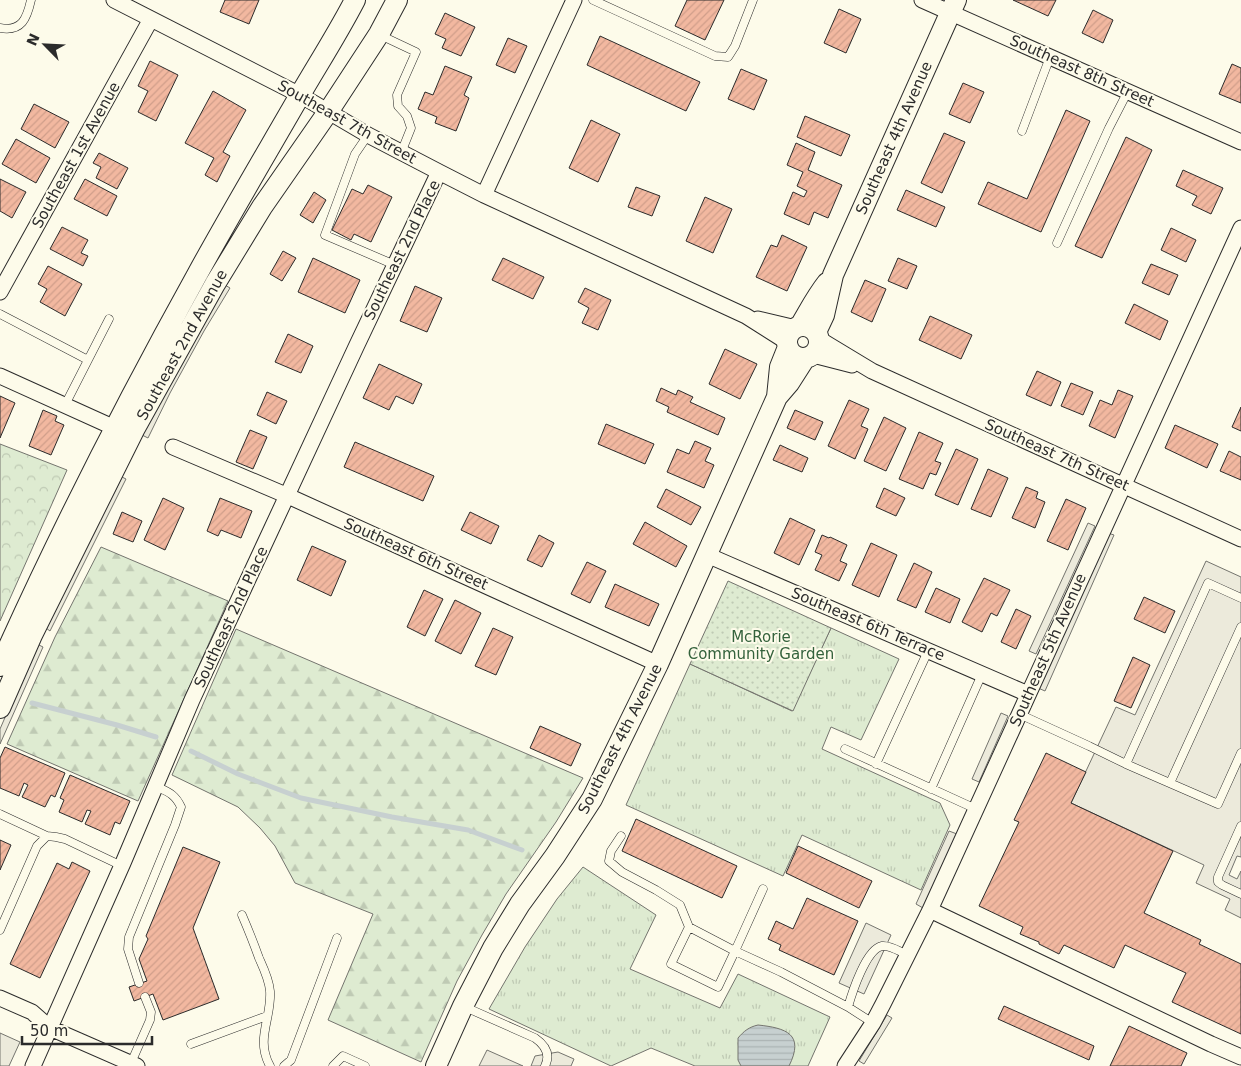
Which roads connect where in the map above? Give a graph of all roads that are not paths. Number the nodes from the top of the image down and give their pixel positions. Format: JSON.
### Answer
{"nodes":[{"id":1,"x":31,"y":0,"type":"edge"},
{"id":2,"x":114,"y":0,"type":"edge"},
{"id":3,"x":355,"y":0,"type":"edge"},
{"id":4,"x":397,"y":0,"type":"edge"},
{"id":5,"x":574,"y":0,"type":"edge"},
{"id":6,"x":593,"y":0,"type":"edge"},
{"id":7,"x":753,"y":0,"type":"edge"},
{"id":8,"x":922,"y":0,"type":"edge"},
{"id":9,"x":953,"y":6,"type":"edge"},
{"id":10,"x":151,"y":19,"type":"junction"},
{"id":11,"x":0,"y":28,"type":"edge"},
{"id":12,"x":378,"y":34,"type":"junction"},
{"id":13,"x":1050,"y":57,"type":"junction"},
{"id":14,"x":1128,"y":92,"type":"junction"},
{"id":15,"x":300,"y":95,"type":"junction"},
{"id":16,"x":328,"y":112,"type":"junction"},
{"id":17,"x":1022,"y":131,"type":"dead end"},
{"id":18,"x":368,"y":135,"type":"junction"},
{"id":19,"x":1241,"y":142,"type":"edge"},
{"id":20,"x":401,"y":153,"type":"junction"},
{"id":21,"x":440,"y":172,"type":"junction"},
{"id":22,"x":484,"y":195,"type":"junction"},
{"id":23,"x":1241,"y":228,"type":"edge"},
{"id":24,"x":1057,"y":243,"type":"dead end"},
{"id":25,"x":395,"y":265,"type":"junction"},
{"id":26,"x":0,"y":292,"type":"edge"},
{"id":27,"x":0,"y":314,"type":"edge"},
{"id":28,"x":110,"y":319,"type":"dead end"},
{"id":29,"x":803,"y":341,"type":"junction"},
{"id":30,"x":88,"y":360,"type":"junction"},
{"id":31,"x":0,"y":376,"type":"edge"},
{"id":32,"x":65,"y":405,"type":"junction"},
{"id":33,"x":125,"y":429,"type":"junction"},
{"id":34,"x":173,"y":447,"type":"dead end"},
{"id":35,"x":1123,"y":485,"type":"junction"},
{"id":36,"x":288,"y":496,"type":"junction"},
{"id":37,"x":1241,"y":539,"type":"edge"},
{"id":38,"x":707,"y":555,"type":"junction"},
{"id":39,"x":1241,"y":598,"type":"edge"},
{"id":40,"x":1241,"y":627,"type":"edge"},
{"id":41,"x":928,"y":651,"type":"junction"},
{"id":42,"x":658,"y":664,"type":"junction"},
{"id":43,"x":0,"y":666,"type":"edge"},
{"id":44,"x":982,"y":674,"type":"junction"},
{"id":45,"x":1028,"y":694,"type":"junction"},
{"id":46,"x":0,"y":708,"type":"edge"},
{"id":47,"x":1019,"y":714,"type":"junction"},
{"id":48,"x":845,"y":750,"type":"dead end"},
{"id":49,"x":1241,"y":753,"type":"edge"},
{"id":50,"x":876,"y":764,"type":"junction"},
{"id":51,"x":1126,"y":764,"type":"junction"},
{"id":52,"x":1170,"y":783,"type":"junction"},
{"id":53,"x":156,"y":786,"type":"junction"},
{"id":54,"x":931,"y":789,"type":"junction"},
{"id":55,"x":976,"y":809,"type":"junction"},
{"id":56,"x":0,"y":814,"type":"edge"},
{"id":57,"x":1241,"y":828,"type":"edge"},
{"id":58,"x":47,"y":836,"type":"junction"},
{"id":59,"x":621,"y":836,"type":"dead end"},
{"id":60,"x":122,"y":866,"type":"junction"},
{"id":61,"x":762,"y":888,"type":"dead end"},
{"id":62,"x":1241,"y":894,"type":"edge"},
{"id":63,"x":930,"y":910,"type":"junction"},
{"id":64,"x":242,"y":915,"type":"dead end"},
{"id":65,"x":689,"y":927,"type":"junction"},
{"id":66,"x":0,"y":930,"type":"edge"},
{"id":67,"x":337,"y":938,"type":"dead end"},
{"id":68,"x":735,"y":951,"type":"junction"},
{"id":69,"x":908,"y":956,"type":"junction"},
{"id":70,"x":139,"y":984,"type":"dead end"},
{"id":71,"x":145,"y":997,"type":"dead end"},
{"id":72,"x":0,"y":998,"type":"edge"},
{"id":73,"x":463,"y":1006,"type":"junction"},
{"id":74,"x":848,"y":1007,"type":"junction"},
{"id":75,"x":267,"y":1016,"type":"junction"},
{"id":76,"x":873,"y":1023,"type":"junction"},
{"id":77,"x":50,"y":1028,"type":"junction"},
{"id":78,"x":191,"y":1044,"type":"dead end"},
{"id":79,"x":1241,"y":1058,"type":"edge"},
{"id":80,"x":134,"y":1065,"type":"edge"},
{"id":81,"x":33,"y":1066,"type":"edge"},
{"id":82,"x":270,"y":1066,"type":"edge"},
{"id":83,"x":284,"y":1066,"type":"edge"},
{"id":84,"x":333,"y":1066,"type":"edge"},
{"id":85,"x":365,"y":1066,"type":"edge"},
{"id":86,"x":436,"y":1066,"type":"edge"},
{"id":87,"x":545,"y":1066,"type":"edge"},
{"id":88,"x":845,"y":1066,"type":"edge"}],
"edges":[{"from":1,"to":11,"type":"lane"},
{"from":2,"to":10,"type":"street","name":"Southeast 7th Street"},
{"from":3,"to":15,"type":"street","name":"Southeast 2nd Avenue"},
{"from":4,"to":12,"type":"street","name":"Southeast 2nd Avenue"},
{"from":5,"to":22,"type":"street"},
{"from":6,"to":7,"type":"lane"},
{"from":8,"to":9,"type":"street","name":"Southeast 8th Street"},
{"from":9,"to":13,"type":"street","name":"Southeast 8th Street"},
{"from":9,"to":29,"type":"street","name":"Southeast 4th Avenue"},
{"from":10,"to":15,"type":"street","name":"Southeast 7th Street"},
{"from":10,"to":26,"type":"street","name":"Southeast 1st Avenue"},
{"from":12,"to":16,"type":"street","name":"Southeast 2nd Avenue"},
{"from":12,"to":20,"type":"lane"},
{"from":13,"to":14,"type":"street","name":"Southeast 8th Street"},
{"from":13,"to":17,"type":"lane"},
{"from":14,"to":19,"type":"street","name":"Southeast 8th Street"},
{"from":14,"to":24,"type":"lane"},
{"from":15,"to":16,"type":"street","name":"Southeast 7th Street"},
{"from":15,"to":33,"type":"street","name":"Southeast 2nd Avenue"},
{"from":16,"to":18,"type":"street","name":"Southeast 7th Street"},
{"from":16,"to":33,"type":"street","name":"Southeast 2nd Avenue"},
{"from":18,"to":20,"type":"street","name":"Southeast 7th Street"},
{"from":18,"to":25,"type":"lane"},
{"from":20,"to":21,"type":"street","name":"Southeast 7th Street"},
{"from":21,"to":22,"type":"street","name":"Southeast 7th Street"},
{"from":21,"to":25,"type":"street","name":"Southeast 2nd Place"},
{"from":22,"to":29,"type":"street","name":"Southeast 7th Street"},
{"from":23,"to":35,"type":"street","name":"Southeast 5th Avenue"},
{"from":25,"to":36,"type":"street","name":"Southeast 2nd Place"},
{"from":27,"to":30,"type":"lane"},
{"from":28,"to":30,"type":"lane"},
{"from":29,"to":35,"type":"street","name":"Southeast 7th Street"},
{"from":29,"to":38,"type":"street","name":"Southeast 4th Avenue"},
{"from":30,"to":32,"type":"lane"},
{"from":31,"to":32,"type":"street"},
{"from":32,"to":33,"type":"street"},
{"from":33,"to":43,"type":"street","name":"Southeast 2nd Avenue"},
{"from":33,"to":46,"type":"street","name":"Southeast 2nd Avenue"},
{"from":34,"to":36,"type":"street","name":"Southeast 6th Street"},
{"from":35,"to":37,"type":"street","name":"Southeast 7th Street"},
{"from":35,"to":45,"type":"street","name":"Southeast 5th Avenue"},
{"from":36,"to":42,"type":"street","name":"Southeast 6th Street"},
{"from":36,"to":53,"type":"street","name":"Southeast 2nd Place"},
{"from":38,"to":41,"type":"street","name":"Southeast 6th Terrace"},
{"from":38,"to":42,"type":"street","name":"Southeast 4th Avenue"},
{"from":39,"to":51,"type":"lane"},
{"from":40,"to":52,"type":"lane"},
{"from":41,"to":44,"type":"street","name":"Southeast 6th Terrace"},
{"from":41,"to":50,"type":"lane"},
{"from":42,"to":73,"type":"street","name":"Southeast 4th Avenue"},
{"from":44,"to":45,"type":"street","name":"Southeast 6th Terrace"},
{"from":44,"to":54,"type":"lane"},
{"from":45,"to":47,"type":"street","name":"Southeast 5th Avenue"},
{"from":47,"to":51,"type":"lane"},
{"from":47,"to":55,"type":"street","name":"Southeast 5th Avenue"},
{"from":48,"to":50,"type":"lane"},
{"from":49,"to":52,"type":"lane"},
{"from":50,"to":54,"type":"lane"},
{"from":51,"to":52,"type":"lane"},
{"from":53,"to":60,"type":"street","name":"Southeast 2nd Place"},
{"from":53,"to":70,"type":"lane"},
{"from":54,"to":55,"type":"lane"},
{"from":55,"to":63,"type":"street","name":"Southeast 5th Avenue"},
{"from":56,"to":58,"type":"lane"},
{"from":57,"to":62,"type":"lane"},
{"from":58,"to":60,"type":"lane"},
{"from":58,"to":66,"type":"lane"},
{"from":59,"to":65,"type":"lane"},
{"from":60,"to":77,"type":"street","name":"Southeast 2nd Place"},
{"from":61,"to":68,"type":"lane"},
{"from":63,"to":69,"type":"street","name":"Southeast 5th Avenue"},
{"from":63,"to":79,"type":"street"},
{"from":64,"to":75,"type":"lane"},
{"from":65,"to":68,"type":"lane"},
{"from":65,"to":68,"type":"lane"},
{"from":67,"to":83,"type":"lane"},
{"from":68,"to":74,"type":"lane"},
{"from":69,"to":74,"type":"lane"},
{"from":69,"to":76,"type":"street","name":"Southeast 5th Avenue"},
{"from":71,"to":80,"type":"lane"},
{"from":72,"to":77,"type":"street"},
{"from":73,"to":86,"type":"street","name":"Southeast 4th Avenue"},
{"from":73,"to":87,"type":"lane"},
{"from":74,"to":76,"type":"lane"},
{"from":75,"to":78,"type":"lane"},
{"from":75,"to":82,"type":"lane"},
{"from":76,"to":88,"type":"street","name":"Southeast 5th Avenue"},
{"from":77,"to":80,"type":"street"},
{"from":77,"to":81,"type":"street","name":"Southeast 2nd Place"},
{"from":84,"to":85,"type":"lane"}]}
